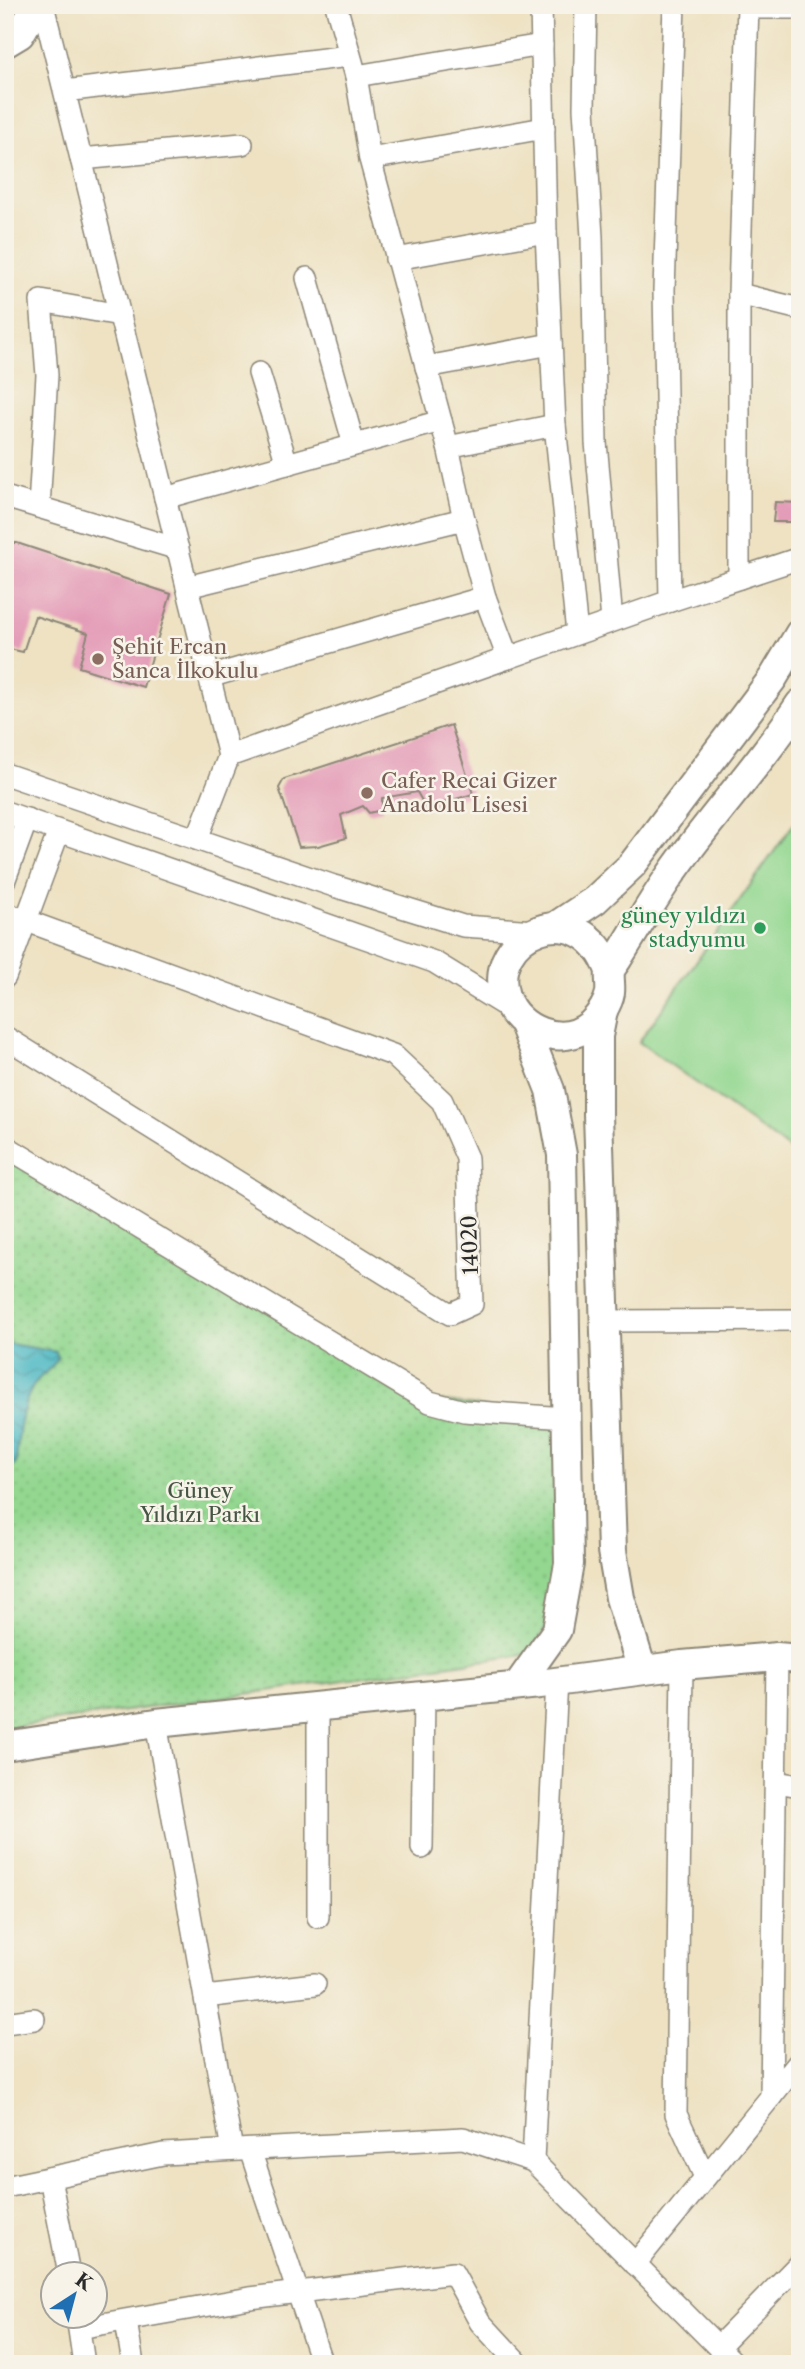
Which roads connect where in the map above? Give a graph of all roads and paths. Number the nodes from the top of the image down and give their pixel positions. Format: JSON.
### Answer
{"nodes":[{"id":1,"x":37,"y":5,"type":"edge"},
{"id":2,"x":43,"y":5,"type":"edge"},
{"id":3,"x":336,"y":5,"type":"edge"},
{"id":4,"x":541,"y":5,"type":"edge"},
{"id":5,"x":586,"y":5,"type":"edge"},
{"id":6,"x":674,"y":5,"type":"edge"},
{"id":7,"x":748,"y":7,"type":"edge"},
{"id":8,"x":800,"y":9,"type":"edge"},
{"id":9,"x":5,"y":43,"type":"edge"},
{"id":10,"x":542,"y":45,"type":"junction"},
{"id":11,"x":352,"y":66,"type":"junction"},
{"id":12,"x":65,"y":91,"type":"junction"},
{"id":13,"x":544,"y":128,"type":"junction"},
{"id":14,"x":242,"y":144,"type":"dead end"},
{"id":15,"x":82,"y":159,"type":"junction"},
{"id":16,"x":370,"y":159,"type":"junction"},
{"id":17,"x":546,"y":232,"type":"junction"},
{"id":18,"x":396,"y":259,"type":"junction"},
{"id":19,"x":307,"y":278,"type":"dead end"},
{"id":20,"x":739,"y":294,"type":"junction"},
{"id":21,"x":800,"y":309,"type":"edge"},
{"id":22,"x":120,"y":315,"type":"junction"},
{"id":23,"x":551,"y":344,"type":"junction"},
{"id":24,"x":426,"y":367,"type":"junction"},
{"id":25,"x":260,"y":373,"type":"dead end"},
{"id":26,"x":441,"y":421,"type":"junction"},
{"id":27,"x":555,"y":425,"type":"junction"},
{"id":28,"x":354,"y":445,"type":"junction"},
{"id":29,"x":448,"y":447,"type":"junction"},
{"id":30,"x":287,"y":464,"type":"junction"},
{"id":31,"x":5,"y":497,"type":"edge"},
{"id":32,"x":165,"y":498,"type":"junction"},
{"id":33,"x":39,"y":507,"type":"junction"},
{"id":34,"x":464,"y":519,"type":"junction"},
{"id":35,"x":178,"y":549,"type":"junction"},
{"id":36,"x":800,"y":558,"type":"edge"},
{"id":37,"x":738,"y":578,"type":"junction"},
{"id":38,"x":187,"y":587,"type":"junction"},
{"id":39,"x":485,"y":597,"type":"junction"},
{"id":40,"x":670,"y":601,"type":"junction"},
{"id":41,"x":612,"y":621,"type":"junction"},
{"id":42,"x":800,"y":633,"type":"edge"},
{"id":43,"x":577,"y":634,"type":"junction"},
{"id":44,"x":508,"y":658,"type":"junction"},
{"id":45,"x":209,"y":677,"type":"junction"},
{"id":46,"x":800,"y":704,"type":"edge"},
{"id":47,"x":229,"y":756,"type":"junction"},
{"id":48,"x":5,"y":774,"type":"edge"},
{"id":49,"x":5,"y":812,"type":"edge"},
{"id":50,"x":27,"y":819,"type":"junction"},
{"id":51,"x":59,"y":831,"type":"junction"},
{"id":52,"x":197,"y":839,"type":"junction"},
{"id":53,"x":5,"y":879,"type":"edge"},
{"id":54,"x":5,"y":912,"type":"edge"},
{"id":55,"x":26,"y":921,"type":"junction"},
{"id":56,"x":545,"y":929,"type":"junction"},
{"id":57,"x":610,"y":971,"type":"junction"},
{"id":58,"x":5,"y":977,"type":"edge"},
{"id":59,"x":603,"y":1011,"type":"junction"},
{"id":60,"x":518,"y":1017,"type":"junction"},
{"id":61,"x":5,"y":1037,"type":"edge"},
{"id":62,"x":5,"y":1146,"type":"edge"},
{"id":63,"x":800,"y":1320,"type":"edge"},
{"id":64,"x":605,"y":1321,"type":"junction"},
{"id":65,"x":566,"y":1418,"type":"junction"},
{"id":66,"x":789,"y":1658,"type":"edge"},
{"id":67,"x":681,"y":1665,"type":"junction"},
{"id":68,"x":642,"y":1670,"type":"junction"},
{"id":69,"x":557,"y":1680,"type":"junction"},
{"id":70,"x":518,"y":1685,"type":"junction"},
{"id":71,"x":424,"y":1695,"type":"junction"},
{"id":72,"x":318,"y":1706,"type":"junction"},
{"id":73,"x":156,"y":1723,"type":"junction"},
{"id":74,"x":5,"y":1746,"type":"edge"},
{"id":75,"x":776,"y":1782,"type":"junction"},
{"id":76,"x":800,"y":1786,"type":"edge"},
{"id":77,"x":422,"y":1848,"type":"dead end"},
{"id":78,"x":318,"y":1917,"type":"dead end"},
{"id":79,"x":315,"y":1984,"type":"dead end"},
{"id":80,"x":205,"y":1997,"type":"junction"},
{"id":81,"x":34,"y":2019,"type":"dead end"},
{"id":82,"x":5,"y":2023,"type":"edge"},
{"id":83,"x":800,"y":2061,"type":"edge"},
{"id":84,"x":771,"y":2097,"type":"junction"},
{"id":85,"x":241,"y":2150,"type":"junction"},
{"id":86,"x":534,"y":2161,"type":"junction"},
{"id":87,"x":705,"y":2177,"type":"junction"},
{"id":88,"x":50,"y":2178,"type":"junction"},
{"id":89,"x":5,"y":2187,"type":"edge"},
{"id":90,"x":66,"y":2260,"type":"edge"},
{"id":91,"x":800,"y":2263,"type":"edge"},
{"id":92,"x":635,"y":2264,"type":"junction"},
{"id":93,"x":298,"y":2292,"type":"junction"},
{"id":94,"x":126,"y":2320,"type":"junction"},
{"id":95,"x":108,"y":2321,"type":"edge"},
{"id":96,"x":79,"y":2330,"type":"edge"},
{"id":97,"x":728,"y":2359,"type":"edge"},
{"id":98,"x":84,"y":2364,"type":"edge"},
{"id":99,"x":132,"y":2364,"type":"edge"},
{"id":100,"x":321,"y":2364,"type":"edge"},
{"id":101,"x":519,"y":2364,"type":"edge"}],
"edges":[{"from":1,"to":9,"type":"main road"},
{"from":2,"to":12,"type":"street"},
{"from":3,"to":11,"type":"street"},
{"from":4,"to":10,"type":"street"},
{"from":5,"to":41,"type":"street"},
{"from":6,"to":40,"type":"street"},
{"from":7,"to":8,"type":"street"},
{"from":7,"to":20,"type":"street"},
{"from":10,"to":11,"type":"street"},
{"from":10,"to":13,"type":"street"},
{"from":11,"to":12,"type":"street"},
{"from":11,"to":16,"type":"street"},
{"from":12,"to":15,"type":"street"},
{"from":13,"to":16,"type":"street"},
{"from":13,"to":17,"type":"street"},
{"from":14,"to":15,"type":"street"},
{"from":15,"to":22,"type":"street"},
{"from":16,"to":18,"type":"street"},
{"from":17,"to":18,"type":"street"},
{"from":17,"to":23,"type":"street"},
{"from":18,"to":24,"type":"street"},
{"from":19,"to":28,"type":"street"},
{"from":20,"to":21,"type":"street"},
{"from":20,"to":37,"type":"street"},
{"from":22,"to":32,"type":"street"},
{"from":22,"to":33,"type":"street"},
{"from":23,"to":24,"type":"street"},
{"from":23,"to":27,"type":"street"},
{"from":24,"to":26,"type":"street"},
{"from":25,"to":30,"type":"street"},
{"from":26,"to":28,"type":"street"},
{"from":26,"to":29,"type":"street"},
{"from":27,"to":29,"type":"street"},
{"from":27,"to":43,"type":"street"},
{"from":28,"to":30,"type":"street"},
{"from":29,"to":34,"type":"street"},
{"from":30,"to":32,"type":"street"},
{"from":31,"to":33,"type":"street"},
{"from":32,"to":35,"type":"street"},
{"from":33,"to":35,"type":"street"},
{"from":34,"to":38,"type":"street"},
{"from":34,"to":39,"type":"street"},
{"from":35,"to":38,"type":"street"},
{"from":36,"to":37,"type":"street"},
{"from":37,"to":40,"type":"street"},
{"from":38,"to":45,"type":"street"},
{"from":39,"to":44,"type":"street"},
{"from":39,"to":45,"type":"street"},
{"from":40,"to":41,"type":"street"},
{"from":41,"to":43,"type":"street"},
{"from":42,"to":56,"type":"main road"},
{"from":43,"to":44,"type":"street"},
{"from":44,"to":47,"type":"street"},
{"from":45,"to":47,"type":"street"},
{"from":46,"to":57,"type":"main road"},
{"from":47,"to":52,"type":"street"},
{"from":48,"to":52,"type":"street"},
{"from":49,"to":50,"type":"street"},
{"from":50,"to":51,"type":"street"},
{"from":50,"to":53,"type":"street"},
{"from":51,"to":55,"type":"street"},
{"from":51,"to":60,"type":"street"},
{"from":52,"to":56,"type":"street"},
{"from":54,"to":55,"type":"street"},
{"from":55,"to":58,"type":"street"},
{"from":55,"to":61,"type":"street","name":"14020"},
{"from":56,"to":57,"type":"main road"},
{"from":56,"to":60,"type":"main road"},
{"from":57,"to":59,"type":"main road"},
{"from":59,"to":60,"type":"main road"},
{"from":59,"to":64,"type":"main road"},
{"from":60,"to":65,"type":"main road"},
{"from":62,"to":65,"type":"street"},
{"from":63,"to":64,"type":"street"},
{"from":64,"to":68,"type":"main road"},
{"from":65,"to":70,"type":"main road"},
{"from":66,"to":67,"type":"main road"},
{"from":66,"to":75,"type":"street"},
{"from":67,"to":68,"type":"main road"},
{"from":67,"to":87,"type":"street"},
{"from":68,"to":69,"type":"main road"},
{"from":69,"to":70,"type":"main road"},
{"from":69,"to":86,"type":"street"},
{"from":70,"to":71,"type":"main road"},
{"from":71,"to":72,"type":"main road"},
{"from":71,"to":77,"type":"street"},
{"from":72,"to":73,"type":"main road"},
{"from":72,"to":78,"type":"street"},
{"from":73,"to":74,"type":"main road"},
{"from":73,"to":80,"type":"street"},
{"from":75,"to":76,"type":"street"},
{"from":75,"to":84,"type":"street"},
{"from":79,"to":80,"type":"street"},
{"from":80,"to":85,"type":"street"},
{"from":81,"to":82,"type":"street"},
{"from":83,"to":84,"type":"street"},
{"from":84,"to":87,"type":"street"},
{"from":85,"to":86,"type":"street"},
{"from":85,"to":88,"type":"street"},
{"from":85,"to":93,"type":"street"},
{"from":86,"to":92,"type":"street"},
{"from":87,"to":92,"type":"street"},
{"from":88,"to":89,"type":"street"},
{"from":88,"to":90,"type":"street"},
{"from":91,"to":97,"type":"street"},
{"from":92,"to":97,"type":"street"},
{"from":93,"to":94,"type":"street"},
{"from":93,"to":100,"type":"street"},
{"from":93,"to":101,"type":"street"},
{"from":94,"to":95,"type":"street"},
{"from":94,"to":99,"type":"street"},
{"from":96,"to":98,"type":"street"}]}
